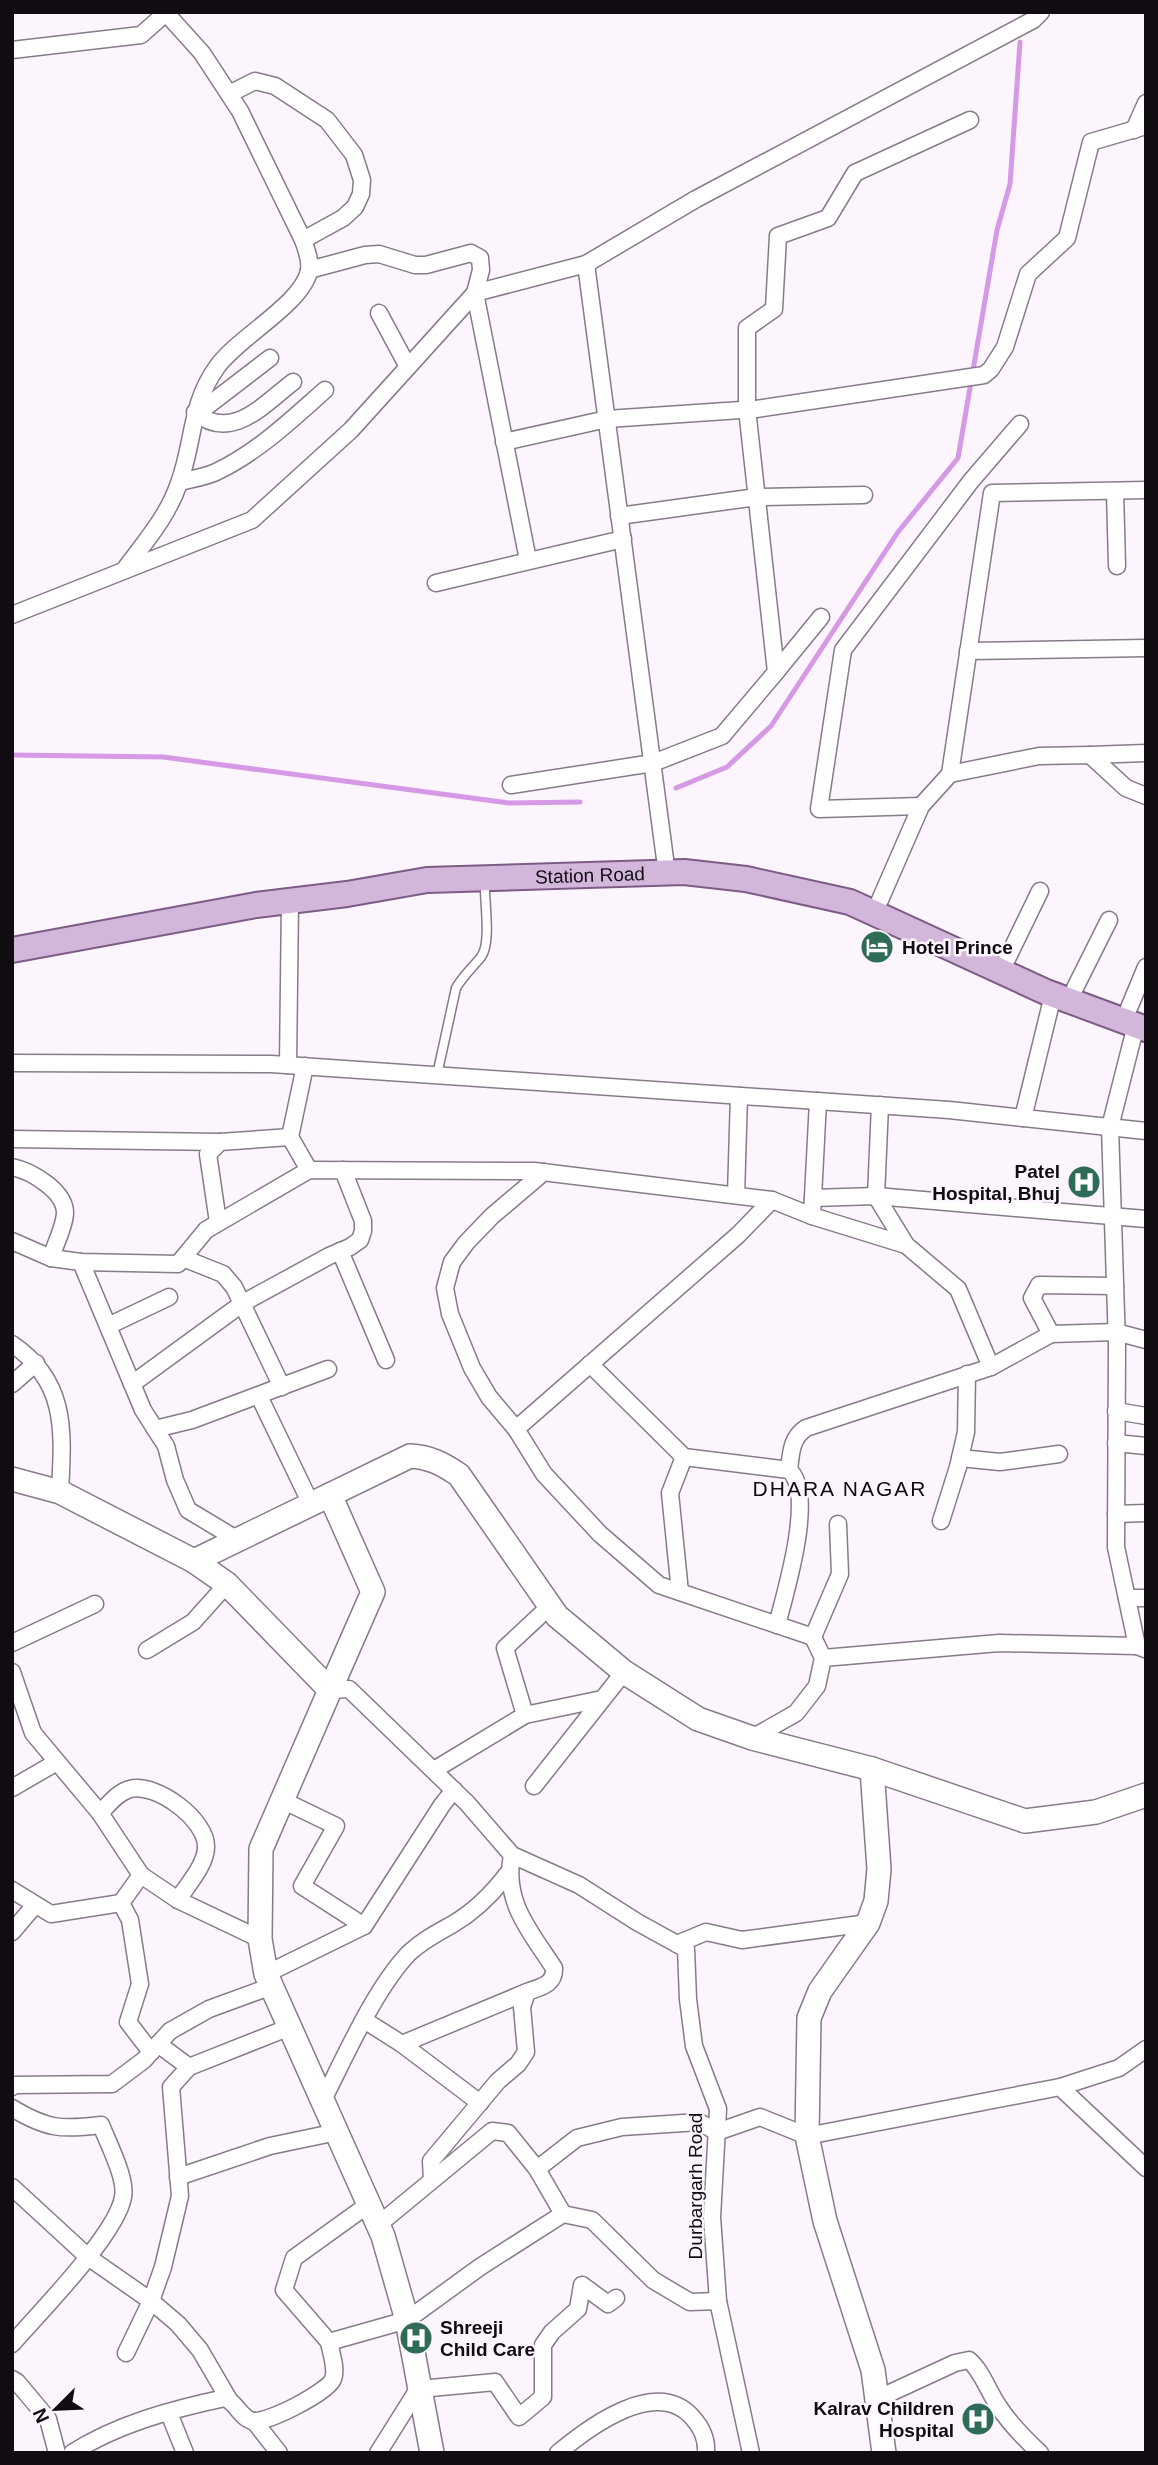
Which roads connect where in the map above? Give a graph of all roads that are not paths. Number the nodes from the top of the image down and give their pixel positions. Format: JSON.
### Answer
{"nodes":[{"id":1,"x":167,"y":12,"type":"edge"},
{"id":2,"x":1041,"y":12,"type":"edge"},
{"id":3,"x":12,"y":50,"type":"edge"},
{"id":4,"x":229,"y":94,"type":"junction"},
{"id":5,"x":1146,"y":103,"type":"edge"},
{"id":6,"x":970,"y":120,"type":"dead end"},
{"id":7,"x":1140,"y":128,"type":"edge"},
{"id":8,"x":303,"y":240,"type":"junction"},
{"id":9,"x":586,"y":264,"type":"junction"},
{"id":10,"x":309,"y":270,"type":"junction"},
{"id":11,"x":475,"y":293,"type":"junction"},
{"id":12,"x":379,"y":313,"type":"dead end"},
{"id":13,"x":270,"y":358,"type":"dead end"},
{"id":14,"x":408,"y":367,"type":"junction"},
{"id":15,"x":293,"y":382,"type":"dead end"},
{"id":16,"x":325,"y":390,"type":"dead end"},
{"id":17,"x":747,"y":410,"type":"junction"},
{"id":18,"x":196,"y":413,"type":"junction"},
{"id":19,"x":607,"y":419,"type":"junction"},
{"id":20,"x":1020,"y":424,"type":"dead end"},
{"id":21,"x":504,"y":442,"type":"junction"},
{"id":22,"x":180,"y":482,"type":"junction"},
{"id":23,"x":1146,"y":490,"type":"edge"},
{"id":24,"x":1115,"y":491,"type":"junction"},
{"id":25,"x":864,"y":495,"type":"dead end"},
{"id":26,"x":757,"y":497,"type":"junction"},
{"id":27,"x":620,"y":516,"type":"junction"},
{"id":28,"x":623,"y":539,"type":"junction"},
{"id":29,"x":528,"y":560,"type":"junction"},
{"id":30,"x":1117,"y":566,"type":"dead end"},
{"id":31,"x":124,"y":571,"type":"junction"},
{"id":32,"x":436,"y":583,"type":"dead end"},
{"id":33,"x":12,"y":615,"type":"edge"},
{"id":34,"x":821,"y":617,"type":"dead end"},
{"id":35,"x":1146,"y":648,"type":"edge"},
{"id":36,"x":968,"y":651,"type":"junction"},
{"id":37,"x":776,"y":671,"type":"junction"},
{"id":38,"x":1146,"y":753,"type":"edge"},
{"id":39,"x":1090,"y":755,"type":"junction"},
{"id":40,"x":653,"y":763,"type":"junction"},
{"id":41,"x":950,"y":774,"type":"junction"},
{"id":42,"x":512,"y":785,"type":"dead end"},
{"id":43,"x":1146,"y":796,"type":"edge"},
{"id":44,"x":920,"y":807,"type":"junction"},
{"id":45,"x":665,"y":859,"type":"junction"},
{"id":46,"x":485,"y":889,"type":"dead end"},
{"id":47,"x":1040,"y":891,"type":"dead end"},
{"id":48,"x":880,"y":900,"type":"junction"},
{"id":49,"x":290,"y":901,"type":"junction"},
{"id":50,"x":1109,"y":920,"type":"dead end"},
{"id":51,"x":12,"y":936,"type":"edge"},
{"id":52,"x":12,"y":950,"type":"edge"},
{"id":53,"x":1007,"y":959,"type":"junction"},
{"id":54,"x":1146,"y":967,"type":"edge"},
{"id":55,"x":1064,"y":991,"type":"junction"},
{"id":56,"x":1139,"y":1019,"type":"edge"},
{"id":57,"x":12,"y":1063,"type":"edge"},
{"id":58,"x":296,"y":1065,"type":"junction"},
{"id":59,"x":437,"y":1075,"type":"junction"},
{"id":60,"x":739,"y":1096,"type":"junction"},
{"id":61,"x":818,"y":1101,"type":"junction"},
{"id":62,"x":880,"y":1105,"type":"junction"},
{"id":63,"x":1023,"y":1118,"type":"junction"},
{"id":64,"x":1110,"y":1127,"type":"junction"},
{"id":65,"x":1146,"y":1131,"type":"edge"},
{"id":66,"x":290,"y":1137,"type":"junction"},
{"id":67,"x":12,"y":1139,"type":"edge"},
{"id":68,"x":220,"y":1142,"type":"junction"},
{"id":69,"x":12,"y":1167,"type":"edge"},
{"id":70,"x":309,"y":1170,"type":"junction"},
{"id":71,"x":343,"y":1170,"type":"junction"},
{"id":72,"x":544,"y":1172,"type":"junction"},
{"id":73,"x":736,"y":1195,"type":"junction"},
{"id":74,"x":876,"y":1196,"type":"junction"},
{"id":75,"x":813,"y":1198,"type":"junction"},
{"id":76,"x":772,"y":1200,"type":"junction"},
{"id":77,"x":1113,"y":1214,"type":"junction"},
{"id":78,"x":812,"y":1216,"type":"junction"},
{"id":79,"x":1146,"y":1219,"type":"edge"},
{"id":80,"x":218,"y":1222,"type":"junction"},
{"id":81,"x":12,"y":1241,"type":"edge"},
{"id":82,"x":906,"y":1245,"type":"junction"},
{"id":83,"x":340,"y":1251,"type":"junction"},
{"id":84,"x":51,"y":1258,"type":"junction"},
{"id":85,"x":183,"y":1258,"type":"junction"},
{"id":86,"x":81,"y":1262,"type":"junction"},
{"id":87,"x":1115,"y":1286,"type":"junction"},
{"id":88,"x":169,"y":1297,"type":"dead end"},
{"id":89,"x":243,"y":1303,"type":"junction"},
{"id":90,"x":108,"y":1326,"type":"junction"},
{"id":91,"x":1116,"y":1332,"type":"junction"},
{"id":92,"x":1051,"y":1334,"type":"junction"},
{"id":93,"x":1146,"y":1340,"type":"edge"},
{"id":94,"x":12,"y":1344,"type":"edge"},
{"id":95,"x":386,"y":1360,"type":"dead end"},
{"id":96,"x":36,"y":1363,"type":"junction"},
{"id":97,"x":590,"y":1364,"type":"junction"},
{"id":98,"x":991,"y":1367,"type":"junction"},
{"id":99,"x":328,"y":1369,"type":"dead end"},
{"id":100,"x":967,"y":1374,"type":"junction"},
{"id":101,"x":12,"y":1384,"type":"edge"},
{"id":102,"x":132,"y":1384,"type":"junction"},
{"id":103,"x":282,"y":1387,"type":"junction"},
{"id":104,"x":259,"y":1396,"type":"junction"},
{"id":105,"x":1116,"y":1411,"type":"junction"},
{"id":106,"x":1146,"y":1416,"type":"edge"},
{"id":107,"x":155,"y":1429,"type":"junction"},
{"id":108,"x":516,"y":1429,"type":"junction"},
{"id":109,"x":1116,"y":1443,"type":"junction"},
{"id":110,"x":1146,"y":1446,"type":"edge"},
{"id":111,"x":1059,"y":1454,"type":"dead end"},
{"id":112,"x":684,"y":1458,"type":"junction"},
{"id":113,"x":960,"y":1458,"type":"junction"},
{"id":114,"x":789,"y":1470,"type":"junction"},
{"id":115,"x":12,"y":1479,"type":"edge"},
{"id":116,"x":60,"y":1492,"type":"junction"},
{"id":117,"x":320,"y":1500,"type":"junction"},
{"id":118,"x":1146,"y":1513,"type":"edge"},
{"id":119,"x":1116,"y":1514,"type":"junction"},
{"id":120,"x":941,"y":1521,"type":"dead end"},
{"id":121,"x":838,"y":1524,"type":"dead end"},
{"id":122,"x":238,"y":1540,"type":"junction"},
{"id":123,"x":194,"y":1561,"type":"junction"},
{"id":124,"x":227,"y":1584,"type":"junction"},
{"id":125,"x":680,"y":1592,"type":"junction"},
{"id":126,"x":1126,"y":1598,"type":"junction"},
{"id":127,"x":1146,"y":1598,"type":"edge"},
{"id":128,"x":95,"y":1604,"type":"dead end"},
{"id":129,"x":550,"y":1605,"type":"junction"},
{"id":130,"x":777,"y":1625,"type":"junction"},
{"id":131,"x":813,"y":1637,"type":"junction"},
{"id":132,"x":12,"y":1643,"type":"edge"},
{"id":133,"x":1141,"y":1648,"type":"edge"},
{"id":134,"x":147,"y":1650,"type":"dead end"},
{"id":135,"x":823,"y":1658,"type":"junction"},
{"id":136,"x":12,"y":1672,"type":"edge"},
{"id":137,"x":624,"y":1672,"type":"junction"},
{"id":138,"x":330,"y":1690,"type":"junction"},
{"id":139,"x":602,"y":1699,"type":"junction"},
{"id":140,"x":525,"y":1715,"type":"junction"},
{"id":141,"x":752,"y":1738,"type":"junction"},
{"id":142,"x":57,"y":1762,"type":"junction"},
{"id":143,"x":872,"y":1769,"type":"junction"},
{"id":144,"x":434,"y":1770,"type":"junction"},
{"id":145,"x":534,"y":1786,"type":"dead end"},
{"id":146,"x":12,"y":1788,"type":"edge"},
{"id":147,"x":454,"y":1790,"type":"junction"},
{"id":148,"x":1146,"y":1795,"type":"edge"},
{"id":149,"x":282,"y":1800,"type":"junction"},
{"id":150,"x":100,"y":1813,"type":"junction"},
{"id":151,"x":512,"y":1854,"type":"junction"},
{"id":152,"x":141,"y":1874,"type":"junction"},
{"id":153,"x":508,"y":1874,"type":"junction"},
{"id":154,"x":12,"y":1890,"type":"edge"},
{"id":155,"x":178,"y":1900,"type":"junction"},
{"id":156,"x":121,"y":1903,"type":"junction"},
{"id":157,"x":35,"y":1905,"type":"junction"},
{"id":158,"x":868,"y":1923,"type":"junction"},
{"id":159,"x":364,"y":1926,"type":"junction"},
{"id":160,"x":12,"y":1932,"type":"edge"},
{"id":161,"x":260,"y":1939,"type":"junction"},
{"id":162,"x":677,"y":1944,"type":"junction"},
{"id":163,"x":269,"y":1980,"type":"junction"},
{"id":164,"x":527,"y":1992,"type":"junction"},
{"id":165,"x":364,"y":2020,"type":"junction"},
{"id":166,"x":290,"y":2027,"type":"junction"},
{"id":167,"x":402,"y":2044,"type":"junction"},
{"id":168,"x":155,"y":2048,"type":"junction"},
{"id":169,"x":1146,"y":2049,"type":"edge"},
{"id":170,"x":189,"y":2067,"type":"junction"},
{"id":171,"x":12,"y":2087,"type":"edge"},
{"id":172,"x":1060,"y":2087,"type":"junction"},
{"id":173,"x":323,"y":2100,"type":"junction"},
{"id":174,"x":480,"y":2103,"type":"junction"},
{"id":175,"x":12,"y":2108,"type":"edge"},
{"id":176,"x":717,"y":2132,"type":"junction"},
{"id":177,"x":337,"y":2133,"type":"junction"},
{"id":178,"x":807,"y":2136,"type":"junction"},
{"id":179,"x":1146,"y":2168,"type":"edge"},
{"id":180,"x":537,"y":2169,"type":"junction"},
{"id":181,"x":178,"y":2177,"type":"junction"},
{"id":182,"x":432,"y":2179,"type":"junction"},
{"id":183,"x":12,"y":2187,"type":"edge"},
{"id":184,"x":369,"y":2203,"type":"junction"},
{"id":185,"x":563,"y":2214,"type":"junction"},
{"id":186,"x":378,"y":2225,"type":"junction"},
{"id":187,"x":88,"y":2257,"type":"junction"},
{"id":188,"x":616,"y":2298,"type":"dead end"},
{"id":189,"x":151,"y":2301,"type":"junction"},
{"id":190,"x":718,"y":2301,"type":"junction"},
{"id":191,"x":407,"y":2320,"type":"junction"},
{"id":192,"x":329,"y":2342,"type":"junction"},
{"id":193,"x":12,"y":2344,"type":"edge"},
{"id":194,"x":126,"y":2353,"type":"dead end"},
{"id":195,"x":12,"y":2379,"type":"edge"},
{"id":196,"x":420,"y":2388,"type":"junction"},
{"id":197,"x":228,"y":2398,"type":"junction"},
{"id":198,"x":877,"y":2399,"type":"junction"},
{"id":199,"x":169,"y":2413,"type":"junction"},
{"id":200,"x":254,"y":2421,"type":"junction"},
{"id":201,"x":57,"y":2453,"type":"edge"},
{"id":202,"x":72,"y":2453,"type":"edge"},
{"id":203,"x":185,"y":2453,"type":"edge"},
{"id":204,"x":279,"y":2453,"type":"edge"},
{"id":205,"x":378,"y":2453,"type":"edge"},
{"id":206,"x":432,"y":2453,"type":"edge"},
{"id":207,"x":558,"y":2453,"type":"edge"},
{"id":208,"x":706,"y":2453,"type":"edge"},
{"id":209,"x":751,"y":2453,"type":"edge"},
{"id":210,"x":884,"y":2453,"type":"edge"},
{"id":211,"x":1040,"y":2453,"type":"edge"}],
"edges":[{"from":1,"to":3,"type":"street"},
{"from":1,"to":4,"type":"street"},
{"from":2,"to":9,"type":"street"},
{"from":4,"to":8,"type":"street"},
{"from":4,"to":8,"type":"street"},
{"from":5,"to":7,"type":"street"},
{"from":6,"to":17,"type":"street"},
{"from":7,"to":17,"type":"street"},
{"from":8,"to":10,"type":"street"},
{"from":9,"to":11,"type":"street"},
{"from":9,"to":19,"type":"street"},
{"from":10,"to":11,"type":"street"},
{"from":10,"to":18,"type":"street"},
{"from":11,"to":14,"type":"street"},
{"from":11,"to":21,"type":"street"},
{"from":12,"to":14,"type":"street"},
{"from":13,"to":18,"type":"street"},
{"from":14,"to":31,"type":"street"},
{"from":15,"to":18,"type":"street"},
{"from":16,"to":22,"type":"street"},
{"from":17,"to":19,"type":"street"},
{"from":17,"to":26,"type":"street"},
{"from":18,"to":22,"type":"street"},
{"from":19,"to":21,"type":"street"},
{"from":19,"to":27,"type":"street"},
{"from":20,"to":44,"type":"street"},
{"from":21,"to":29,"type":"street"},
{"from":22,"to":31,"type":"street"},
{"from":23,"to":24,"type":"street"},
{"from":24,"to":30,"type":"street"},
{"from":24,"to":36,"type":"street"},
{"from":25,"to":26,"type":"street"},
{"from":26,"to":27,"type":"street"},
{"from":26,"to":37,"type":"street"},
{"from":27,"to":28,"type":"street"},
{"from":28,"to":29,"type":"street"},
{"from":28,"to":40,"type":"street"},
{"from":29,"to":32,"type":"street"},
{"from":31,"to":33,"type":"street"},
{"from":34,"to":37,"type":"street"},
{"from":35,"to":36,"type":"street"},
{"from":36,"to":41,"type":"street"},
{"from":37,"to":40,"type":"street"},
{"from":38,"to":39,"type":"street"},
{"from":39,"to":41,"type":"street"},
{"from":39,"to":43,"type":"street"},
{"from":40,"to":42,"type":"street"},
{"from":40,"to":45,"type":"street"},
{"from":41,"to":44,"type":"street"},
{"from":44,"to":48,"type":"street"},
{"from":45,"to":48,"type":"main road","name":"Station Road"},
{"from":45,"to":51,"type":"main road","name":"Station Road"},
{"from":46,"to":59,"type":"lane"},
{"from":47,"to":53,"type":"street"},
{"from":48,"to":53,"type":"main road","name":"Station Road"},
{"from":49,"to":52,"type":"main road","name":"Station Road"},
{"from":49,"to":55,"type":"main road","name":"Station Road"},
{"from":49,"to":58,"type":"street"},
{"from":50,"to":55,"type":"street"},
{"from":53,"to":55,"type":"main road","name":"Station Road"},
{"from":54,"to":56,"type":"street"},
{"from":55,"to":56,"type":"main road","name":"Station Road"},
{"from":55,"to":63,"type":"street"},
{"from":56,"to":64,"type":"street"},
{"from":57,"to":58,"type":"street"},
{"from":58,"to":59,"type":"street"},
{"from":58,"to":66,"type":"street"},
{"from":59,"to":60,"type":"street"},
{"from":60,"to":61,"type":"street"},
{"from":60,"to":73,"type":"street"},
{"from":61,"to":62,"type":"street"},
{"from":61,"to":75,"type":"street"},
{"from":62,"to":63,"type":"street"},
{"from":62,"to":74,"type":"street"},
{"from":63,"to":64,"type":"street"},
{"from":64,"to":65,"type":"street"},
{"from":64,"to":77,"type":"street"},
{"from":66,"to":68,"type":"street"},
{"from":66,"to":70,"type":"street"},
{"from":67,"to":68,"type":"street"},
{"from":68,"to":80,"type":"street"},
{"from":69,"to":84,"type":"street"},
{"from":70,"to":71,"type":"street"},
{"from":70,"to":80,"type":"street"},
{"from":71,"to":72,"type":"street"},
{"from":71,"to":83,"type":"street"},
{"from":72,"to":73,"type":"street"},
{"from":72,"to":108,"type":"street"},
{"from":73,"to":76,"type":"street"},
{"from":74,"to":75,"type":"street"},
{"from":74,"to":77,"type":"street"},
{"from":74,"to":82,"type":"street"},
{"from":75,"to":78,"type":"street"},
{"from":76,"to":78,"type":"street"},
{"from":76,"to":97,"type":"street"},
{"from":77,"to":79,"type":"street"},
{"from":77,"to":87,"type":"street"},
{"from":78,"to":82,"type":"street"},
{"from":80,"to":85,"type":"street"},
{"from":81,"to":84,"type":"street"},
{"from":82,"to":98,"type":"street"},
{"from":83,"to":89,"type":"street"},
{"from":83,"to":95,"type":"street"},
{"from":84,"to":86,"type":"street"},
{"from":85,"to":86,"type":"street"},
{"from":85,"to":89,"type":"street"},
{"from":86,"to":90,"type":"street"},
{"from":87,"to":91,"type":"street"},
{"from":87,"to":92,"type":"street"},
{"from":88,"to":90,"type":"street"},
{"from":89,"to":102,"type":"street"},
{"from":89,"to":103,"type":"street"},
{"from":90,"to":102,"type":"street"},
{"from":91,"to":92,"type":"street"},
{"from":91,"to":93,"type":"street"},
{"from":91,"to":105,"type":"street"},
{"from":92,"to":98,"type":"street"},
{"from":94,"to":96,"type":"street"},
{"from":96,"to":101,"type":"street"},
{"from":96,"to":116,"type":"street"},
{"from":97,"to":108,"type":"street"},
{"from":97,"to":112,"type":"street"},
{"from":98,"to":100,"type":"street"},
{"from":99,"to":103,"type":"street"},
{"from":100,"to":113,"type":"street"},
{"from":100,"to":114,"type":"street"},
{"from":102,"to":107,"type":"street"},
{"from":103,"to":104,"type":"street"},
{"from":104,"to":107,"type":"street"},
{"from":104,"to":117,"type":"street"},
{"from":105,"to":106,"type":"street"},
{"from":105,"to":109,"type":"street"},
{"from":107,"to":122,"type":"street"},
{"from":108,"to":125,"type":"street"},
{"from":109,"to":110,"type":"street"},
{"from":109,"to":119,"type":"street"},
{"from":111,"to":113,"type":"street"},
{"from":112,"to":114,"type":"street"},
{"from":112,"to":125,"type":"street"},
{"from":113,"to":120,"type":"street"},
{"from":114,"to":130,"type":"street"},
{"from":115,"to":116,"type":"street"},
{"from":116,"to":123,"type":"street"},
{"from":117,"to":122,"type":"street"},
{"from":117,"to":129,"type":"street"},
{"from":117,"to":138,"type":"street"},
{"from":118,"to":119,"type":"street"},
{"from":119,"to":126,"type":"street"},
{"from":121,"to":131,"type":"street"},
{"from":122,"to":123,"type":"street"},
{"from":123,"to":124,"type":"street"},
{"from":124,"to":134,"type":"street"},
{"from":124,"to":138,"type":"street"},
{"from":125,"to":130,"type":"street"},
{"from":126,"to":127,"type":"street"},
{"from":126,"to":133,"type":"street"},
{"from":128,"to":132,"type":"street"},
{"from":129,"to":137,"type":"street"},
{"from":129,"to":140,"type":"street"},
{"from":130,"to":131,"type":"street"},
{"from":131,"to":135,"type":"street"},
{"from":133,"to":135,"type":"street"},
{"from":135,"to":141,"type":"street"},
{"from":136,"to":142,"type":"street"},
{"from":137,"to":139,"type":"street"},
{"from":137,"to":141,"type":"street"},
{"from":138,"to":144,"type":"street"},
{"from":138,"to":149,"type":"street"},
{"from":139,"to":140,"type":"street"},
{"from":139,"to":145,"type":"street"},
{"from":140,"to":144,"type":"street"},
{"from":141,"to":143,"type":"street"},
{"from":142,"to":146,"type":"street"},
{"from":142,"to":150,"type":"street"},
{"from":143,"to":148,"type":"street"},
{"from":143,"to":158,"type":"street"},
{"from":144,"to":147,"type":"street"},
{"from":147,"to":151,"type":"street"},
{"from":147,"to":159,"type":"street"},
{"from":149,"to":159,"type":"street"},
{"from":149,"to":161,"type":"street"},
{"from":150,"to":152,"type":"street"},
{"from":150,"to":155,"type":"street"},
{"from":151,"to":153,"type":"street"},
{"from":151,"to":162,"type":"street"},
{"from":152,"to":155,"type":"street"},
{"from":152,"to":156,"type":"street"},
{"from":153,"to":164,"type":"street"},
{"from":153,"to":165,"type":"street"},
{"from":154,"to":157,"type":"street"},
{"from":155,"to":161,"type":"street"},
{"from":156,"to":157,"type":"street"},
{"from":156,"to":168,"type":"street"},
{"from":157,"to":160,"type":"street"},
{"from":158,"to":162,"type":"street"},
{"from":158,"to":178,"type":"street"},
{"from":159,"to":163,"type":"street"},
{"from":161,"to":163,"type":"street"},
{"from":162,"to":176,"type":"street","name":"Durbargarh Road"},
{"from":163,"to":166,"type":"street"},
{"from":163,"to":168,"type":"street"},
{"from":164,"to":167,"type":"street"},
{"from":164,"to":174,"type":"street"},
{"from":165,"to":167,"type":"street"},
{"from":165,"to":173,"type":"street"},
{"from":166,"to":170,"type":"street"},
{"from":166,"to":173,"type":"street"},
{"from":167,"to":174,"type":"street"},
{"from":168,"to":170,"type":"street"},
{"from":168,"to":171,"type":"street"},
{"from":169,"to":172,"type":"street"},
{"from":170,"to":181,"type":"street"},
{"from":172,"to":178,"type":"street"},
{"from":172,"to":179,"type":"street"},
{"from":173,"to":177,"type":"street"},
{"from":174,"to":182,"type":"street"},
{"from":175,"to":187,"type":"street"},
{"from":176,"to":178,"type":"street"},
{"from":176,"to":180,"type":"street"},
{"from":176,"to":190,"type":"street","name":"Durbargarh Road"},
{"from":177,"to":181,"type":"street"},
{"from":177,"to":184,"type":"street"},
{"from":178,"to":198,"type":"street"},
{"from":180,"to":182,"type":"street"},
{"from":180,"to":185,"type":"street"},
{"from":181,"to":189,"type":"street"},
{"from":182,"to":186,"type":"street"},
{"from":183,"to":187,"type":"street"},
{"from":184,"to":186,"type":"street"},
{"from":184,"to":192,"type":"street"},
{"from":185,"to":190,"type":"street"},
{"from":185,"to":191,"type":"street"},
{"from":186,"to":191,"type":"street"},
{"from":187,"to":189,"type":"street"},
{"from":187,"to":193,"type":"street"},
{"from":188,"to":196,"type":"street"},
{"from":189,"to":194,"type":"street"},
{"from":189,"to":197,"type":"street"},
{"from":190,"to":209,"type":"street","name":"Durbargarh Road"},
{"from":191,"to":192,"type":"street"},
{"from":191,"to":196,"type":"street"},
{"from":192,"to":200,"type":"street"},
{"from":195,"to":201,"type":"street"},
{"from":196,"to":205,"type":"street"},
{"from":196,"to":206,"type":"street"},
{"from":197,"to":199,"type":"street"},
{"from":197,"to":200,"type":"street"},
{"from":198,"to":210,"type":"street"},
{"from":198,"to":211,"type":"street"},
{"from":199,"to":202,"type":"street"},
{"from":199,"to":203,"type":"street"},
{"from":200,"to":204,"type":"street"},
{"from":207,"to":208,"type":"street"}]}
